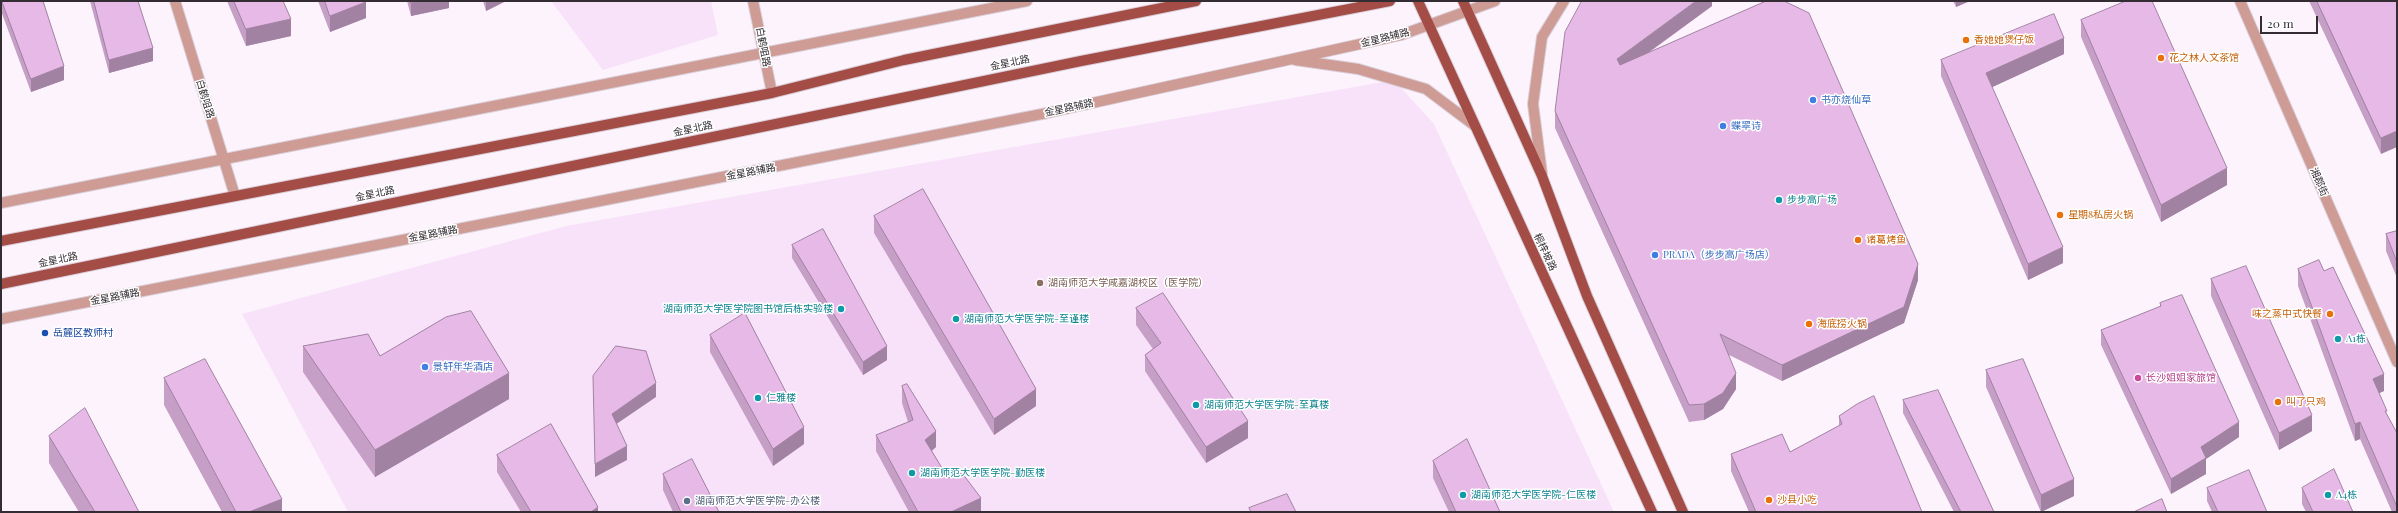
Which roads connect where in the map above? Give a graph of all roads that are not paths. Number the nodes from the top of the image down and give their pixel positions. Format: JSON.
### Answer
{"nodes":[{"id":1,"x":175,"y":1,"type":"edge"},
{"id":2,"x":754,"y":1,"type":"edge"},
{"id":3,"x":1027,"y":1,"type":"edge"},
{"id":4,"x":1196,"y":1,"type":"edge"},
{"id":5,"x":1390,"y":1,"type":"edge"},
{"id":6,"x":1418,"y":1,"type":"edge"},
{"id":7,"x":1463,"y":1,"type":"edge"},
{"id":8,"x":1495,"y":1,"type":"edge"},
{"id":9,"x":1564,"y":1,"type":"edge"},
{"id":10,"x":2240,"y":1,"type":"edge"},
{"id":11,"x":1468,"y":12,"type":"junction"},
{"id":12,"x":1429,"y":26,"type":"junction"},
{"id":13,"x":764,"y":55,"type":"junction"},
{"id":14,"x":1289,"y":60,"type":"junction"},
{"id":15,"x":772,"y":93,"type":"junction"},
{"id":16,"x":1474,"y":126,"type":"junction"},
{"id":17,"x":224,"y":158,"type":"junction"},
{"id":18,"x":1542,"y":176,"type":"junction"},
{"id":19,"x":235,"y":196,"type":"junction"},
{"id":20,"x":1,"y":203,"type":"edge"},
{"id":21,"x":1,"y":241,"type":"edge"},
{"id":22,"x":1,"y":284,"type":"edge"},
{"id":23,"x":1,"y":319,"type":"edge"},
{"id":24,"x":2397,"y":362,"type":"edge"},
{"id":25,"x":1652,"y":512,"type":"edge"},
{"id":26,"x":1683,"y":512,"type":"edge"}],
"edges":[{"from":1,"to":17,"type":"street","name":"白鹤咀路"},
{"from":2,"to":13,"type":"street","name":"白鹤咀路"},
{"from":3,"to":13,"type":"street"},
{"from":4,"to":15,"type":"main road","name":"金星北路"},
{"from":5,"to":22,"type":"main road","name":"金星北路"},
{"from":6,"to":12,"type":"main road","name":"桐梓坡路"},
{"from":7,"to":11,"type":"main road"},
{"from":8,"to":11,"type":"street","name":"金星路辅路"},
{"from":9,"to":18,"type":"street"},
{"from":10,"to":24,"type":"street","name":"湘郡街"},
{"from":11,"to":12,"type":"street","name":"金星路辅路"},
{"from":11,"to":18,"type":"main road"},
{"from":12,"to":14,"type":"street","name":"金星路辅路"},
{"from":12,"to":16,"type":"main road","name":"桐梓坡路"},
{"from":13,"to":15,"type":"street","name":"白鹤咀路"},
{"from":13,"to":17,"type":"street"},
{"from":14,"to":16,"type":"street"},
{"from":14,"to":23,"type":"street","name":"金星路辅路"},
{"from":15,"to":19,"type":"main road","name":"金星北路"},
{"from":16,"to":25,"type":"main road","name":"桐梓坡路"},
{"from":17,"to":19,"type":"street","name":"白鹤咀路"},
{"from":17,"to":20,"type":"street"},
{"from":18,"to":26,"type":"main road"},
{"from":19,"to":21,"type":"main road","name":"金星北路"}]}
